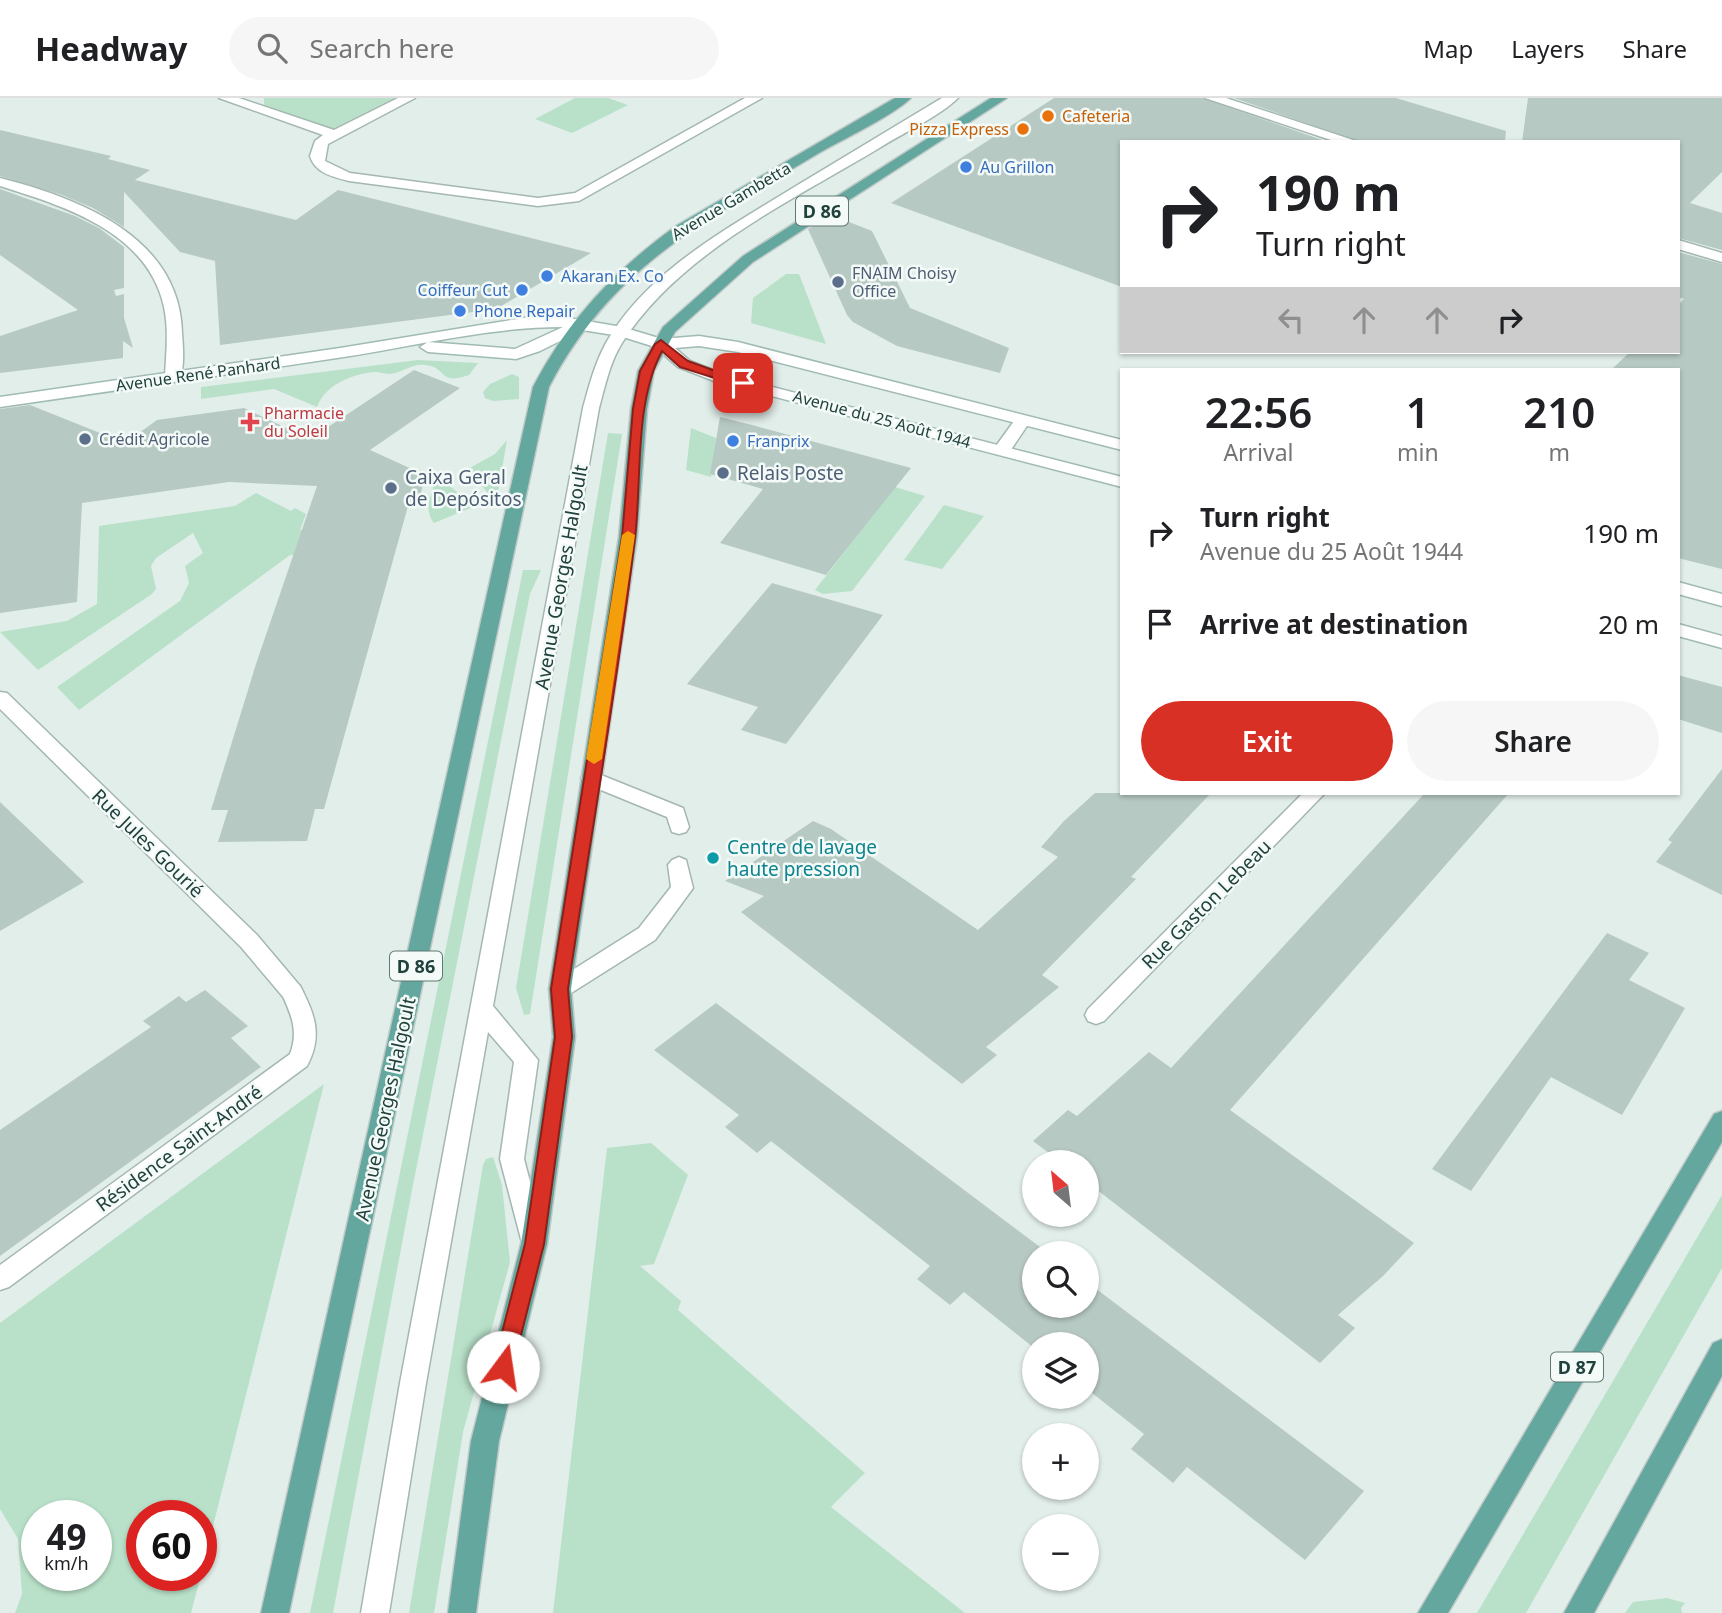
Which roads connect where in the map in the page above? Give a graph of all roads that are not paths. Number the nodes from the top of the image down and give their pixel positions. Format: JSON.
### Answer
{"nodes":[{"id":1,"x":226,"y":98,"type":"edge"},
{"id":2,"x":408,"y":98,"type":"edge"},
{"id":3,"x":755,"y":98,"type":"edge"},
{"id":4,"x":904,"y":98,"type":"edge"},
{"id":5,"x":951,"y":98,"type":"edge"},
{"id":6,"x":1000,"y":98,"type":"edge"},
{"id":7,"x":1212,"y":98,"type":"edge"},
{"id":8,"x":333,"y":134,"type":"junction"},
{"id":9,"x":1346,"y":140,"type":"edge"},
{"id":10,"x":0,"y":182,"type":"edge"},
{"id":11,"x":1680,"y":245,"type":"edge"},
{"id":12,"x":1722,"y":258,"type":"edge"},
{"id":13,"x":577,"y":326,"type":"junction"},
{"id":14,"x":622,"y":332,"type":"junction"},
{"id":15,"x":396,"y":344,"type":"junction"},
{"id":16,"x":661,"y":344,"type":"junction"},
{"id":17,"x":173,"y":377,"type":"junction"},
{"id":18,"x":0,"y":402,"type":"edge"},
{"id":19,"x":1023,"y":420,"type":"junction"},
{"id":20,"x":1120,"y":444,"type":"edge"},
{"id":21,"x":1002,"y":450,"type":"junction"},
{"id":22,"x":1120,"y":481,"type":"edge"},
{"id":23,"x":1680,"y":589,"type":"edge"},
{"id":24,"x":1722,"y":600,"type":"edge"},
{"id":25,"x":1680,"y":631,"type":"edge"},
{"id":26,"x":1722,"y":642,"type":"edge"},
{"id":27,"x":0,"y":698,"type":"edge"},
{"id":28,"x":592,"y":778,"type":"junction"},
{"id":29,"x":1313,"y":795,"type":"edge"},
{"id":30,"x":679,"y":827,"type":"dead end"},
{"id":31,"x":679,"y":865,"type":"dead end"},
{"id":32,"x":560,"y":989,"type":"junction"},
{"id":33,"x":292,"y":992,"type":"joint"},
{"id":34,"x":482,"y":1009,"type":"junction"},
{"id":35,"x":1096,"y":1015,"type":"dead end"},
{"id":36,"x":1722,"y":1121,"type":"edge"},
{"id":37,"x":534,"y":1244,"type":"junction"},
{"id":38,"x":0,"y":1279,"type":"edge"},
{"id":39,"x":1722,"y":1351,"type":"edge"},
{"id":40,"x":275,"y":1613,"type":"edge"},
{"id":41,"x":375,"y":1613,"type":"edge"},
{"id":42,"x":462,"y":1613,"type":"edge"},
{"id":43,"x":1432,"y":1613,"type":"edge"},
{"id":44,"x":1578,"y":1613,"type":"edge"}],
"edges":[{"from":1,"to":8,"type":"main road"},
{"from":2,"to":8,"type":"main road"},
{"from":3,"to":8,"type":"main road"},
{"from":4,"to":13,"type":"main road","name":"Avenue Gambetta","number":"D 86"},
{"from":5,"to":14,"type":"main road","name":"Avenue Gambetta"},
{"from":6,"to":16,"type":"main road","number":"D 86"},
{"from":7,"to":9,"type":"main road"},
{"from":10,"to":17,"type":"main road"},
{"from":11,"to":12,"type":"main road"},
{"from":13,"to":14,"type":"main road","name":"Avenue René Panhard"},
{"from":13,"to":15,"type":"main road","name":"Avenue René Panhard"},
{"from":13,"to":15,"type":"main road","name":"Avenue René Panhard"},
{"from":13,"to":40,"type":"main road","name":"Avenue Georges Halgoult","number":"D 86"},
{"from":14,"to":16,"type":"main road","name":"Avenue René Panhard"},
{"from":14,"to":34,"type":"main road","name":"Avenue Georges Halgoult"},
{"from":15,"to":17,"type":"main road","name":"Avenue René Panhard"},
{"from":16,"to":19,"type":"main road","name":"Avenue du 25 Août 1944"},
{"from":16,"to":21,"type":"main road","name":"Avenue du 25 Août 1944"},
{"from":16,"to":28,"type":"main road","number":"D 86"},
{"from":17,"to":18,"type":"main road","name":"Avenue René Panhard"},
{"from":19,"to":20,"type":"main road","name":"Avenue du 25 Août 1944"},
{"from":19,"to":21,"type":"main road"},
{"from":21,"to":22,"type":"main road","name":"Avenue du 25 Août 1944"},
{"from":23,"to":24,"type":"main road"},
{"from":25,"to":26,"type":"main road"},
{"from":27,"to":33,"type":"main road","name":"Rue Jules Gourié"},
{"from":28,"to":30,"type":"main road"},
{"from":28,"to":32,"type":"main road","number":"D 86"},
{"from":29,"to":35,"type":"main road","name":"Rue Gaston Lebeau"},
{"from":31,"to":32,"type":"main road"},
{"from":32,"to":37,"type":"main road","number":"D 86"},
{"from":33,"to":38,"type":"main road","name":"Résidence Saint-André"},
{"from":34,"to":37,"type":"main road"},
{"from":34,"to":41,"type":"main road","name":"Avenue Georges Halgoult"},
{"from":36,"to":43,"type":"main road","number":"D 87"},
{"from":37,"to":42,"type":"main road","number":"D 86"},
{"from":39,"to":44,"type":"main road"}]}
